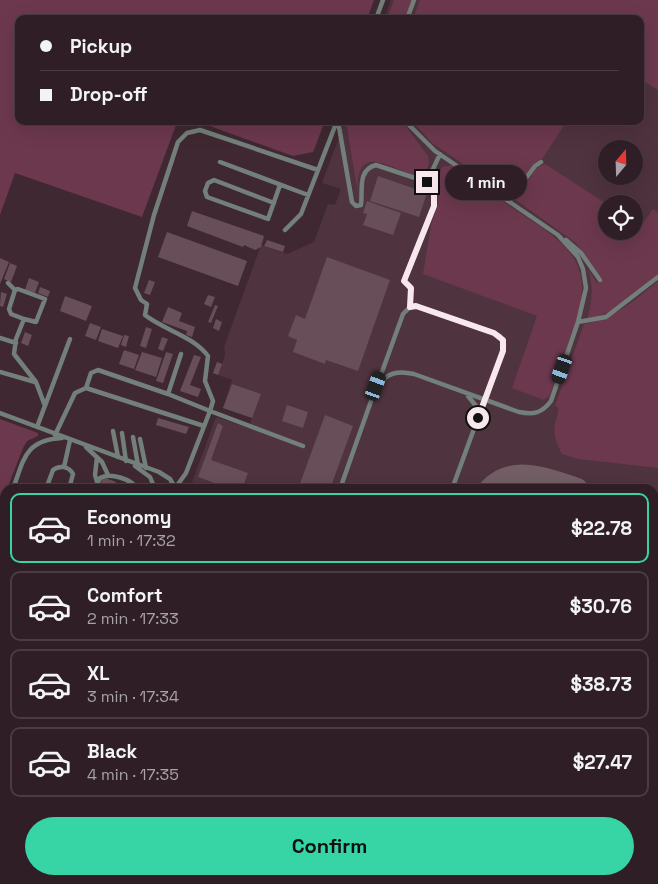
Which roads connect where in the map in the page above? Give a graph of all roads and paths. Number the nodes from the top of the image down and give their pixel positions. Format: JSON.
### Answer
{"nodes":[{"id":1,"x":383,"y":0,"type":"edge"},
{"id":2,"x":414,"y":0,"type":"edge"},
{"id":3,"x":377,"y":15,"type":"edge"},
{"id":4,"x":408,"y":15,"type":"edge"},
{"id":5,"x":335,"y":125,"type":"edge"},
{"id":6,"x":338,"y":125,"type":"edge"},
{"id":7,"x":408,"y":125,"type":"edge"},
{"id":8,"x":440,"y":154,"type":"junction"},
{"id":9,"x":220,"y":162,"type":"dead end"},
{"id":10,"x":542,"y":162,"type":"dead end"},
{"id":11,"x":318,"y":170,"type":"junction"},
{"id":12,"x":427,"y":182,"type":"junction"},
{"id":13,"x":280,"y":185,"type":"junction"},
{"id":14,"x":308,"y":196,"type":"junction"},
{"id":15,"x":509,"y":201,"type":"junction"},
{"id":16,"x":274,"y":203,"type":"junction"},
{"id":17,"x":285,"y":230,"type":"dead end"},
{"id":18,"x":558,"y":235,"type":"junction"},
{"id":19,"x":658,"y":277,"type":"edge"},
{"id":20,"x":600,"y":280,"type":"dead end"},
{"id":21,"x":8,"y":283,"type":"dead end"},
{"id":22,"x":15,"y":290,"type":"junction"},
{"id":23,"x":410,"y":307,"type":"junction"},
{"id":24,"x":24,"y":319,"type":"junction"},
{"id":25,"x":578,"y":322,"type":"junction"},
{"id":26,"x":0,"y":338,"type":"edge"},
{"id":27,"x":70,"y":339,"type":"dead end"},
{"id":28,"x":16,"y":343,"type":"junction"},
{"id":29,"x":180,"y":354,"type":"dead end"},
{"id":30,"x":0,"y":372,"type":"edge"},
{"id":31,"x":36,"y":382,"type":"junction"},
{"id":32,"x":376,"y":386,"type":"junction"},
{"id":33,"x":86,"y":388,"type":"junction"},
{"id":34,"x":466,"y":393,"type":"junction"},
{"id":35,"x":168,"y":394,"type":"junction"},
{"id":36,"x":486,"y":400,"type":"junction"},
{"id":37,"x":45,"y":406,"type":"junction"},
{"id":38,"x":210,"y":411,"type":"junction"},
{"id":39,"x":0,"y":413,"type":"edge"},
{"id":40,"x":478,"y":418,"type":"junction"},
{"id":41,"x":204,"y":426,"type":"junction"},
{"id":42,"x":37,"y":427,"type":"junction"},
{"id":43,"x":114,"y":431,"type":"dead end"},
{"id":44,"x":122,"y":433,"type":"dead end"},
{"id":45,"x":55,"y":435,"type":"junction"},
{"id":46,"x":133,"y":437,"type":"dead end"},
{"id":47,"x":63,"y":438,"type":"junction"},
{"id":48,"x":140,"y":439,"type":"dead end"},
{"id":49,"x":70,"y":440,"type":"junction"},
{"id":50,"x":84,"y":445,"type":"junction"},
{"id":51,"x":303,"y":446,"type":"dead end"},
{"id":52,"x":97,"y":457,"type":"junction"},
{"id":53,"x":122,"y":459,"type":"junction"},
{"id":54,"x":138,"y":465,"type":"junction"},
{"id":55,"x":64,"y":467,"type":"junction"},
{"id":56,"x":146,"y":468,"type":"junction"},
{"id":57,"x":108,"y":475,"type":"junction"},
{"id":58,"x":97,"y":482,"type":"joint"},
{"id":59,"x":15,"y":484,"type":"edge"},
{"id":60,"x":48,"y":484,"type":"edge"},
{"id":61,"x":70,"y":484,"type":"edge"},
{"id":62,"x":133,"y":484,"type":"edge"},
{"id":63,"x":153,"y":484,"type":"edge"},
{"id":64,"x":173,"y":484,"type":"edge"},
{"id":65,"x":179,"y":484,"type":"edge"},
{"id":66,"x":342,"y":484,"type":"edge"},
{"id":67,"x":454,"y":484,"type":"edge"}],
"edges":[{"from":1,"to":3,"type":"lane"},
{"from":2,"to":4,"type":"lane"},
{"from":5,"to":11,"type":"lane"},
{"from":6,"to":12,"type":"lane"},
{"from":7,"to":8,"type":"lane"},
{"from":8,"to":12,"type":"lane"},
{"from":8,"to":15,"type":"lane"},
{"from":9,"to":13,"type":"lane"},
{"from":10,"to":15,"type":"lane"},
{"from":11,"to":14,"type":"lane"},
{"from":11,"to":38,"type":"lane"},
{"from":12,"to":23,"type":"lane"},
{"from":13,"to":14,"type":"lane"},
{"from":13,"to":16,"type":"lane"},
{"from":14,"to":17,"type":"lane"},
{"from":15,"to":18,"type":"lane"},
{"from":16,"to":16,"type":"lane"},
{"from":18,"to":20,"type":"lane"},
{"from":18,"to":25,"type":"lane"},
{"from":19,"to":25,"type":"lane"},
{"from":21,"to":22,"type":"lane"},
{"from":22,"to":24,"type":"lane"},
{"from":22,"to":24,"type":"lane"},
{"from":23,"to":32,"type":"lane"},
{"from":23,"to":36,"type":"lane"},
{"from":24,"to":28,"type":"lane"},
{"from":25,"to":36,"type":"lane"},
{"from":26,"to":28,"type":"lane"},
{"from":27,"to":37,"type":"lane"},
{"from":28,"to":31,"type":"lane"},
{"from":29,"to":35,"type":"lane"},
{"from":30,"to":31,"type":"lane"},
{"from":31,"to":37,"type":"lane"},
{"from":32,"to":34,"type":"lane"},
{"from":32,"to":66,"type":"lane"},
{"from":33,"to":35,"type":"lane"},
{"from":33,"to":41,"type":"lane"},
{"from":33,"to":45,"type":"lane"},
{"from":34,"to":36,"type":"lane"},
{"from":34,"to":40,"type":"lane"},
{"from":35,"to":38,"type":"lane"},
{"from":36,"to":40,"type":"lane"},
{"from":37,"to":42,"type":"lane"},
{"from":38,"to":41,"type":"lane"},
{"from":38,"to":51,"type":"lane"},
{"from":39,"to":42,"type":"lane"},
{"from":40,"to":67,"type":"lane"},
{"from":41,"to":65,"type":"lane"},
{"from":42,"to":45,"type":"lane"},
{"from":43,"to":53,"type":"lane"},
{"from":44,"to":53,"type":"lane"},
{"from":45,"to":47,"type":"lane"},
{"from":46,"to":54,"type":"lane"},
{"from":47,"to":49,"type":"lane"},
{"from":47,"to":59,"type":"lane"},
{"from":48,"to":56,"type":"lane"},
{"from":49,"to":50,"type":"lane"},
{"from":49,"to":55,"type":"lane"},
{"from":50,"to":52,"type":"lane"},
{"from":50,"to":53,"type":"lane"},
{"from":52,"to":57,"type":"lane"},
{"from":52,"to":58,"type":"lane"},
{"from":53,"to":54,"type":"lane"},
{"from":53,"to":63,"type":"lane"},
{"from":54,"to":56,"type":"lane"},
{"from":55,"to":60,"type":"lane"},
{"from":55,"to":61,"type":"lane"},
{"from":56,"to":64,"type":"lane"},
{"from":57,"to":58,"type":"lane"},
{"from":57,"to":62,"type":"lane"}]}
